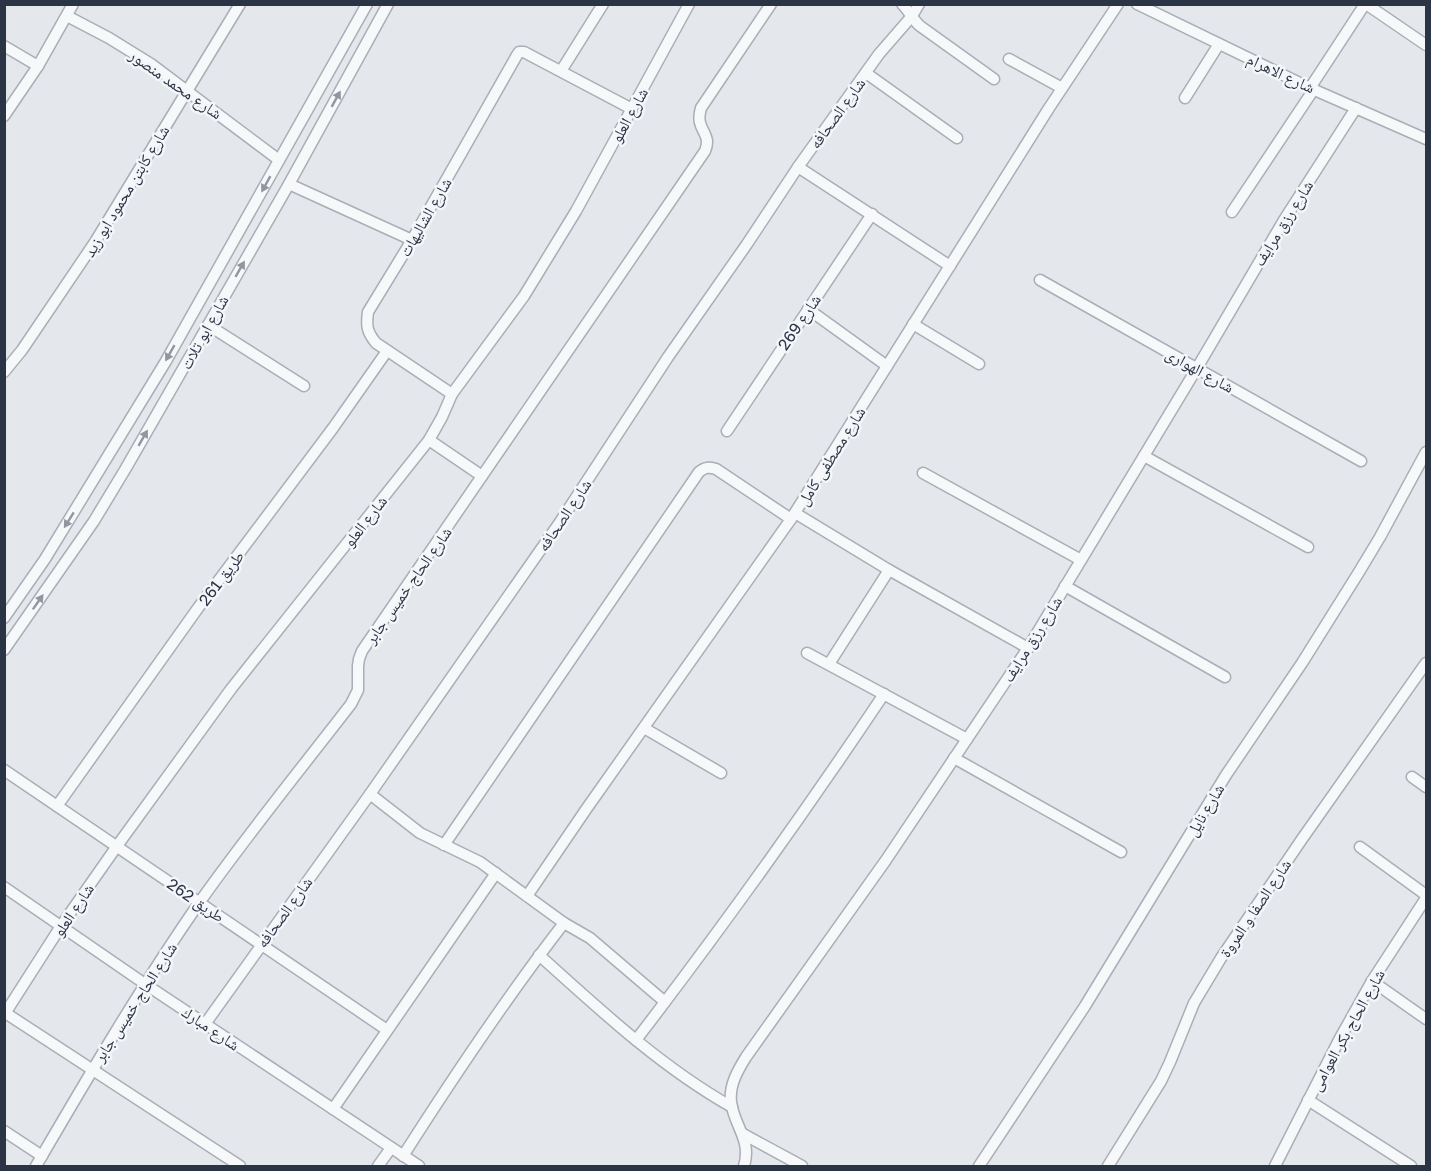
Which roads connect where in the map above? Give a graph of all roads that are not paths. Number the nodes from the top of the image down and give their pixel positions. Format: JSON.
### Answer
{"nodes":[{"id":1,"x":73,"y":4,"type":"edge"},
{"id":2,"x":240,"y":4,"type":"edge"},
{"id":3,"x":367,"y":4,"type":"edge"},
{"id":4,"x":388,"y":4,"type":"edge"},
{"id":5,"x":603,"y":4,"type":"edge"},
{"id":6,"x":689,"y":4,"type":"edge"},
{"id":7,"x":771,"y":4,"type":"edge"},
{"id":8,"x":902,"y":4,"type":"edge"},
{"id":9,"x":919,"y":4,"type":"edge"},
{"id":10,"x":1119,"y":4,"type":"edge"},
{"id":11,"x":1137,"y":4,"type":"edge"},
{"id":12,"x":1363,"y":5,"type":"edge"},
{"id":13,"x":67,"y":16,"type":"junction"},
{"id":14,"x":912,"y":16,"type":"junction"},
{"id":15,"x":1219,"y":44,"type":"junction"},
{"id":16,"x":1426,"y":45,"type":"edge"},
{"id":17,"x":4,"y":46,"type":"edge"},
{"id":18,"x":1009,"y":59,"type":"dead end"},
{"id":19,"x":38,"y":66,"type":"junction"},
{"id":20,"x":561,"y":71,"type":"junction"},
{"id":21,"x":866,"y":73,"type":"junction"},
{"id":22,"x":994,"y":80,"type":"dead end"},
{"id":23,"x":1062,"y":88,"type":"junction"},
{"id":24,"x":1312,"y":88,"type":"junction"},
{"id":25,"x":187,"y":90,"type":"junction"},
{"id":26,"x":1185,"y":98,"type":"dead end"},
{"id":27,"x":1356,"y":108,"type":"junction"},
{"id":28,"x":632,"y":110,"type":"junction"},
{"id":29,"x":4,"y":116,"type":"edge"},
{"id":30,"x":299,"y":124,"type":"junction"},
{"id":31,"x":316,"y":134,"type":"junction"},
{"id":32,"x":957,"y":138,"type":"dead end"},
{"id":33,"x":1426,"y":139,"type":"edge"},
{"id":34,"x":279,"y":160,"type":"junction"},
{"id":35,"x":798,"y":168,"type":"junction"},
{"id":36,"x":289,"y":184,"type":"junction"},
{"id":37,"x":1232,"y":212,"type":"dead end"},
{"id":38,"x":872,"y":214,"type":"junction"},
{"id":39,"x":412,"y":240,"type":"junction"},
{"id":40,"x":950,"y":266,"type":"junction"},
{"id":41,"x":1040,"y":280,"type":"dead end"},
{"id":42,"x":808,"y":309,"type":"junction"},
{"id":43,"x":913,"y":324,"type":"junction"},
{"id":44,"x":208,"y":325,"type":"junction"},
{"id":45,"x":387,"y":351,"type":"junction"},
{"id":46,"x":979,"y":364,"type":"dead end"},
{"id":47,"x":887,"y":366,"type":"junction"},
{"id":48,"x":1197,"y":368,"type":"junction"},
{"id":49,"x":4,"y":372,"type":"edge"},
{"id":50,"x":304,"y":386,"type":"dead end"},
{"id":51,"x":452,"y":394,"type":"junction"},
{"id":52,"x":727,"y":431,"type":"dead end"},
{"id":53,"x":429,"y":440,"type":"junction"},
{"id":54,"x":1426,"y":452,"type":"edge"},
{"id":55,"x":1144,"y":456,"type":"junction"},
{"id":56,"x":1360,"y":461,"type":"dead end"},
{"id":57,"x":923,"y":473,"type":"dead end"},
{"id":58,"x":482,"y":476,"type":"junction"},
{"id":59,"x":793,"y":516,"type":"junction"},
{"id":60,"x":1308,"y":547,"type":"dead end"},
{"id":61,"x":1081,"y":560,"type":"junction"},
{"id":62,"x":889,"y":570,"type":"junction"},
{"id":63,"x":1065,"y":586,"type":"junction"},
{"id":64,"x":4,"y":618,"type":"edge"},
{"id":65,"x":1028,"y":648,"type":"junction"},
{"id":66,"x":4,"y":650,"type":"edge"},
{"id":67,"x":807,"y":652,"type":"dead end"},
{"id":68,"x":1426,"y":663,"type":"edge"},
{"id":69,"x":829,"y":664,"type":"junction"},
{"id":70,"x":1225,"y":676,"type":"dead end"},
{"id":71,"x":884,"y":694,"type":"junction"},
{"id":72,"x":644,"y":728,"type":"junction"},
{"id":73,"x":967,"y":739,"type":"junction"},
{"id":74,"x":954,"y":758,"type":"junction"},
{"id":75,"x":4,"y":770,"type":"edge"},
{"id":76,"x":721,"y":773,"type":"dead end"},
{"id":77,"x":1412,"y":777,"type":"dead end"},
{"id":78,"x":1426,"y":787,"type":"edge"},
{"id":79,"x":370,"y":794,"type":"junction"},
{"id":80,"x":57,"y":806,"type":"junction"},
{"id":81,"x":444,"y":845,"type":"junction"},
{"id":82,"x":117,"y":846,"type":"junction"},
{"id":83,"x":1360,"y":847,"type":"dead end"},
{"id":84,"x":1121,"y":852,"type":"dead end"},
{"id":85,"x":496,"y":873,"type":"junction"},
{"id":86,"x":4,"y":887,"type":"edge"},
{"id":87,"x":527,"y":896,"type":"junction"},
{"id":88,"x":1426,"y":896,"type":"edge"},
{"id":89,"x":200,"y":903,"type":"junction"},
{"id":90,"x":564,"y":923,"type":"junction"},
{"id":91,"x":62,"y":926,"type":"junction"},
{"id":92,"x":261,"y":944,"type":"junction"},
{"id":93,"x":539,"y":955,"type":"junction"},
{"id":94,"x":1372,"y":981,"type":"junction"},
{"id":95,"x":145,"y":984,"type":"junction"},
{"id":96,"x":665,"y":1002,"type":"junction"},
{"id":97,"x":5,"y":1014,"type":"edge"},
{"id":98,"x":1426,"y":1020,"type":"edge"},
{"id":99,"x":205,"y":1024,"type":"junction"},
{"id":100,"x":387,"y":1030,"type":"junction"},
{"id":101,"x":636,"y":1040,"type":"junction"},
{"id":102,"x":92,"y":1070,"type":"junction"},
{"id":103,"x":1308,"y":1100,"type":"junction"},
{"id":104,"x":732,"y":1107,"type":"junction"},
{"id":105,"x":333,"y":1109,"type":"junction"},
{"id":106,"x":4,"y":1131,"type":"edge"},
{"id":107,"x":743,"y":1134,"type":"junction"},
{"id":108,"x":391,"y":1148,"type":"junction"},
{"id":109,"x":42,"y":1156,"type":"junction"},
{"id":110,"x":403,"y":1156,"type":"junction"},
{"id":111,"x":36,"y":1167,"type":"edge"},
{"id":112,"x":240,"y":1167,"type":"edge"},
{"id":113,"x":378,"y":1167,"type":"edge"},
{"id":114,"x":418,"y":1167,"type":"edge"},
{"id":115,"x":744,"y":1167,"type":"edge"},
{"id":116,"x":802,"y":1167,"type":"edge"},
{"id":117,"x":979,"y":1167,"type":"edge"},
{"id":118,"x":1108,"y":1167,"type":"edge"},
{"id":119,"x":1275,"y":1167,"type":"edge"},
{"id":120,"x":1411,"y":1167,"type":"edge"}],
"edges":[{"from":1,"to":13,"type":"street"},
{"from":2,"to":25,"type":"street","name":"شارع كابتن محمود ابو زيد"},
{"from":3,"to":30,"type":"street","name":"شارع ابو تلات"},
{"from":31,"to":4,"type":"street","name":"شارع ابو تلات","one_way":true},
{"from":5,"to":20,"type":"street"},
{"from":6,"to":28,"type":"street","name":"شارع العلو"},
{"from":7,"to":58,"type":"street","name":"شارع الحاج خميس جابر"},
{"from":8,"to":14,"type":"street"},
{"from":9,"to":14,"type":"street","name":"شارع الصحافه"},
{"from":10,"to":23,"type":"street","name":"شارع مصطفى كامل"},
{"from":11,"to":15,"type":"street","name":"شارع الاهرام"},
{"from":12,"to":16,"type":"street"},
{"from":12,"to":24,"type":"street"},
{"from":13,"to":19,"type":"street"},
{"from":13,"to":25,"type":"street","name":"شارع محمد منصور"},
{"from":14,"to":21,"type":"street","name":"شارع الصحافه"},
{"from":14,"to":22,"type":"street"},
{"from":15,"to":24,"type":"street","name":"شارع الاهرام"},
{"from":15,"to":26,"type":"street"},
{"from":17,"to":19,"type":"street"},
{"from":18,"to":23,"type":"street"},
{"from":19,"to":29,"type":"street"},
{"from":20,"to":28,"type":"street","name":"شارع الشاليهات"},
{"from":20,"to":39,"type":"street","name":"شارع الشاليهات"},
{"from":21,"to":32,"type":"street"},
{"from":21,"to":35,"type":"street","name":"شارع الصحافه"},
{"from":23,"to":40,"type":"street","name":"شارع مصطفى كامل"},
{"from":24,"to":27,"type":"street","name":"شارع الاهرام"},
{"from":24,"to":37,"type":"street"},
{"from":25,"to":34,"type":"street","name":"شارع محمد منصور"},
{"from":25,"to":49,"type":"street","name":"شارع كابتن محمود ابو زيد"},
{"from":27,"to":33,"type":"street","name":"شارع الاهرام"},
{"from":27,"to":48,"type":"street","name":"شارع رزق مرايف"},
{"from":28,"to":51,"type":"street","name":"شارع العلو"},
{"from":30,"to":31,"type":"street"},
{"from":30,"to":34,"type":"street","name":"شارع ابو تلات"},
{"from":31,"to":36,"type":"street","name":"شارع ابو تلات"},
{"from":34,"to":64,"type":"street","name":"شارع ابو تلات","one_way":true},
{"from":35,"to":38,"type":"street"},
{"from":35,"to":79,"type":"street","name":"شارع الصحافه"},
{"from":36,"to":39,"type":"street"},
{"from":44,"to":36,"type":"street","name":"شارع ابو تلات","one_way":true},
{"from":38,"to":40,"type":"street"},
{"from":38,"to":42,"type":"street","name":"شارع 269"},
{"from":39,"to":45,"type":"street","name":"شارع الشاليهات"},
{"from":40,"to":43,"type":"street","name":"شارع مصطفى كامل"},
{"from":41,"to":48,"type":"street","name":"شارع الهوارى"},
{"from":42,"to":47,"type":"street"},
{"from":42,"to":52,"type":"street","name":"شارع 269"},
{"from":43,"to":46,"type":"street"},
{"from":43,"to":47,"type":"street","name":"شارع مصطفى كامل"},
{"from":44,"to":50,"type":"street"},
{"from":66,"to":44,"type":"street","name":"شارع ابو تلات","one_way":true},
{"from":45,"to":51,"type":"street","name":"شارع الشاليهات"},
{"from":45,"to":80,"type":"street","name":"طريق 261"},
{"from":47,"to":59,"type":"street","name":"شارع مصطفى كامل"},
{"from":48,"to":55,"type":"street","name":"شارع رزق مرايف"},
{"from":48,"to":56,"type":"street","name":"شارع الهوارى"},
{"from":51,"to":53,"type":"street","name":"شارع العلو"},
{"from":53,"to":58,"type":"street"},
{"from":53,"to":82,"type":"street","name":"شارع العلو"},
{"from":54,"to":117,"type":"street","name":"شارع نايل"},
{"from":55,"to":60,"type":"street"},
{"from":55,"to":61,"type":"street","name":"شارع رزق مرايف"},
{"from":57,"to":61,"type":"street"},
{"from":58,"to":89,"type":"street","name":"شارع الحاج خميس جابر"},
{"from":59,"to":62,"type":"street"},
{"from":59,"to":72,"type":"street","name":"شارع مصطفى كامل"},
{"from":59,"to":81,"type":"street"},
{"from":61,"to":63,"type":"street","name":"شارع رزق مرايف"},
{"from":62,"to":65,"type":"street"},
{"from":62,"to":69,"type":"street"},
{"from":63,"to":65,"type":"street","name":"شارع رزق مرايف"},
{"from":63,"to":70,"type":"street"},
{"from":65,"to":73,"type":"street","name":"شارع رزق مرايف"},
{"from":67,"to":69,"type":"street"},
{"from":68,"to":118,"type":"street","name":"شارع الصفا و المروة"},
{"from":69,"to":71,"type":"street"},
{"from":71,"to":73,"type":"street"},
{"from":71,"to":96,"type":"street"},
{"from":72,"to":76,"type":"street"},
{"from":72,"to":87,"type":"street","name":"شارع مصطفى كامل"},
{"from":73,"to":74,"type":"street","name":"شارع رزق مرايف"},
{"from":74,"to":84,"type":"street"},
{"from":74,"to":104,"type":"street","name":"شارع رزق مرايف"},
{"from":75,"to":80,"type":"street","name":"طريق 262"},
{"from":77,"to":78,"type":"street"},
{"from":79,"to":81,"type":"street"},
{"from":79,"to":92,"type":"street","name":"شارع الصحافه"},
{"from":80,"to":82,"type":"street","name":"طريق 262"},
{"from":81,"to":85,"type":"street"},
{"from":82,"to":89,"type":"street","name":"طريق 262"},
{"from":82,"to":91,"type":"street","name":"شارع العلو"},
{"from":83,"to":88,"type":"street"},
{"from":85,"to":87,"type":"street"},
{"from":85,"to":100,"type":"street"},
{"from":86,"to":91,"type":"street","name":"شارع مبارك"},
{"from":87,"to":90,"type":"street"},
{"from":88,"to":94,"type":"street","name":"شارع الحاج بكر العوامى"},
{"from":89,"to":92,"type":"street","name":"طريق 262"},
{"from":89,"to":95,"type":"street","name":"شارع الحاج خميس جابر"},
{"from":90,"to":93,"type":"street"},
{"from":90,"to":96,"type":"street"},
{"from":91,"to":95,"type":"street","name":"شارع مبارك"},
{"from":91,"to":97,"type":"street","name":"شارع العلو"},
{"from":92,"to":99,"type":"street","name":"شارع الصحافه"},
{"from":92,"to":100,"type":"street","name":"طريق 262"},
{"from":93,"to":101,"type":"street"},
{"from":93,"to":110,"type":"street"},
{"from":94,"to":98,"type":"street"},
{"from":94,"to":103,"type":"street","name":"شارع الحاج بكر العوامى"},
{"from":95,"to":99,"type":"street","name":"شارع مبارك"},
{"from":95,"to":102,"type":"street","name":"شارع الحاج خميس جابر"},
{"from":96,"to":101,"type":"street"},
{"from":97,"to":102,"type":"street"},
{"from":99,"to":105,"type":"street","name":"شارع مبارك"},
{"from":100,"to":105,"type":"street"},
{"from":101,"to":104,"type":"street"},
{"from":102,"to":109,"type":"street","name":"شارع الحاج خميس جابر"},
{"from":102,"to":112,"type":"street"},
{"from":103,"to":119,"type":"street","name":"شارع الحاج بكر العوامى"},
{"from":103,"to":120,"type":"street"},
{"from":104,"to":107,"type":"street","name":"شارع رزق مرايف"},
{"from":105,"to":108,"type":"street","name":"شارع مبارك"},
{"from":106,"to":109,"type":"street"},
{"from":107,"to":115,"type":"street","name":"شارع رزق مرايف"},
{"from":107,"to":116,"type":"street"},
{"from":108,"to":110,"type":"street","name":"شارع مبارك"},
{"from":108,"to":113,"type":"street"},
{"from":109,"to":111,"type":"street","name":"شارع الحاج خميس جابر"},
{"from":110,"to":114,"type":"street","name":"شارع مبارك"}]}
